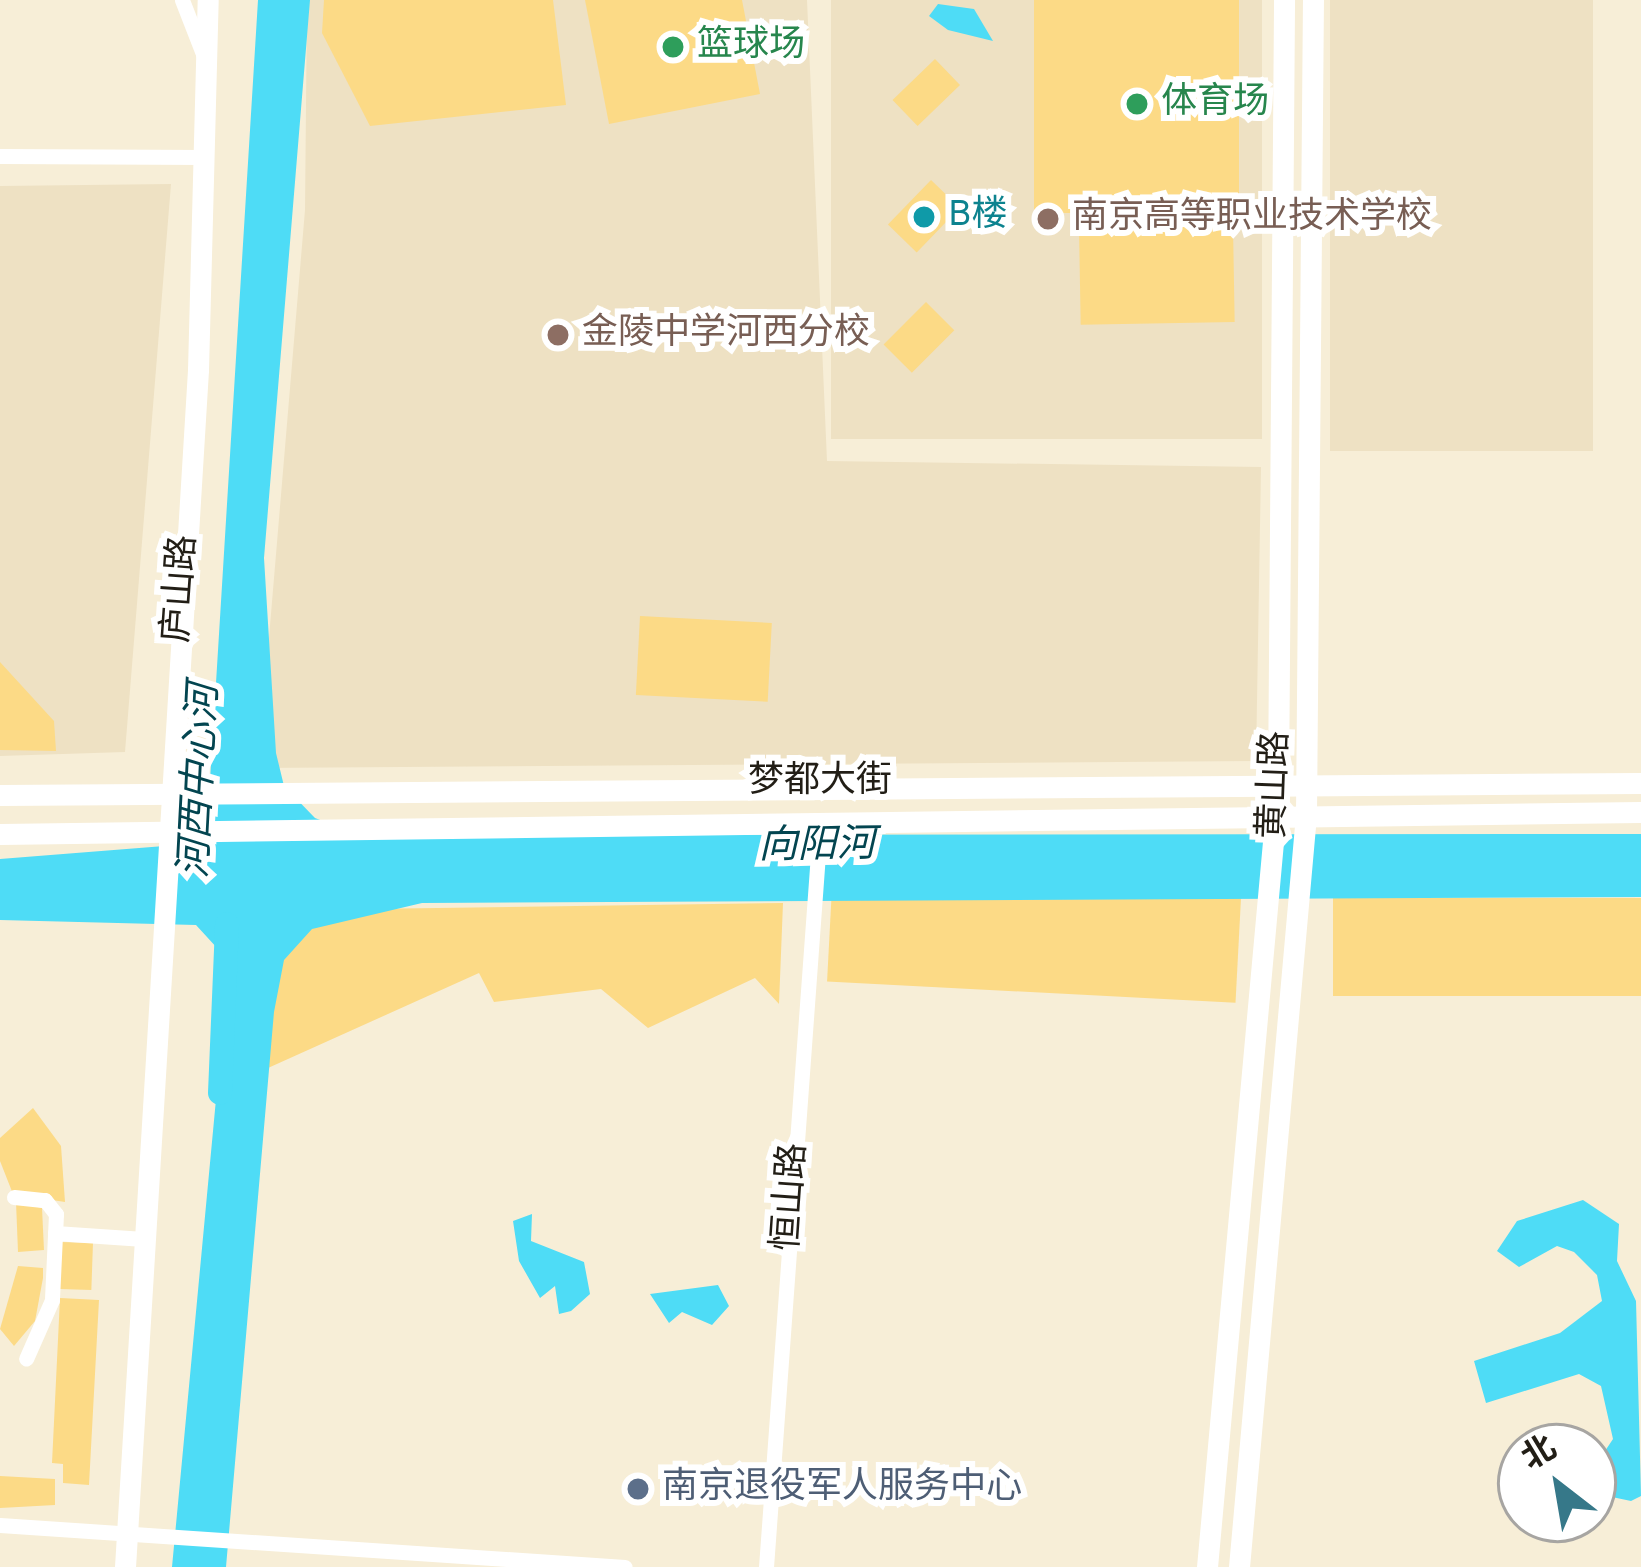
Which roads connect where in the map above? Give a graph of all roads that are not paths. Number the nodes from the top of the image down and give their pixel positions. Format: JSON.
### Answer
{"nodes":[{"id":1,"x":182,"y":0,"type":"edge"},
{"id":2,"x":208,"y":0,"type":"edge"},
{"id":3,"x":1284,"y":0,"type":"edge"},
{"id":4,"x":1313,"y":0,"type":"edge"},
{"id":5,"x":207,"y":62,"type":"junction"},
{"id":6,"x":0,"y":157,"type":"edge"},
{"id":7,"x":206,"y":157,"type":"junction"},
{"id":8,"x":1641,"y":783,"type":"edge"},
{"id":9,"x":1277,"y":787,"type":"junction"},
{"id":10,"x":1306,"y":788,"type":"junction"},
{"id":11,"x":178,"y":793,"type":"junction"},
{"id":12,"x":0,"y":795,"type":"edge"},
{"id":13,"x":1641,"y":812,"type":"edge"},
{"id":14,"x":1306,"y":815,"type":"junction"},
{"id":15,"x":1275,"y":817,"type":"junction"},
{"id":16,"x":820,"y":826,"type":"junction"},
{"id":17,"x":175,"y":832,"type":"junction"},
{"id":18,"x":0,"y":834,"type":"edge"},
{"id":19,"x":14,"y":1197,"type":"dead end"},
{"id":20,"x":56,"y":1233,"type":"junction"},
{"id":21,"x":144,"y":1239,"type":"junction"},
{"id":22,"x":26,"y":1359,"type":"dead end"},
{"id":23,"x":0,"y":1525,"type":"edge"},
{"id":24,"x":128,"y":1535,"type":"junction"},
{"id":25,"x":434,"y":1560,"type":"edge"},
{"id":26,"x":108,"y":1567,"type":"edge"},
{"id":27,"x":125,"y":1567,"type":"edge"},
{"id":28,"x":625,"y":1567,"type":"edge"},
{"id":29,"x":766,"y":1567,"type":"edge"},
{"id":30,"x":1207,"y":1567,"type":"edge"},
{"id":31,"x":1239,"y":1567,"type":"edge"}],
"edges":[{"from":1,"to":5,"type":"street"},
{"from":2,"to":5,"type":"main road","name":"庐山路"},
{"from":3,"to":9,"type":"main road","name":"黄山路"},
{"from":4,"to":10,"type":"main road","name":"黄山路"},
{"from":5,"to":7,"type":"main road","name":"庐山路"},
{"from":6,"to":7,"type":"street"},
{"from":7,"to":11,"type":"main road","name":"庐山路"},
{"from":8,"to":10,"type":"main road","name":"梦都大街"},
{"from":9,"to":10,"type":"main road","name":"梦都大街"},
{"from":9,"to":11,"type":"main road","name":"梦都大街"},
{"from":9,"to":15,"type":"main road","name":"黄山路"},
{"from":10,"to":14,"type":"main road","name":"黄山路"},
{"from":11,"to":12,"type":"main road","name":"梦都大街"},
{"from":11,"to":17,"type":"main road","name":"庐山路"},
{"from":13,"to":14,"type":"main road","name":"梦都大街"},
{"from":14,"to":15,"type":"main road","name":"梦都大街"},
{"from":14,"to":31,"type":"main road","name":"黄山路"},
{"from":15,"to":16,"type":"main road","name":"梦都大街"},
{"from":15,"to":30,"type":"main road","name":"黄山路"},
{"from":16,"to":17,"type":"main road","name":"梦都大街"},
{"from":16,"to":29,"type":"street","name":"恒山路"},
{"from":17,"to":18,"type":"main road","name":"梦都大街"},
{"from":17,"to":21,"type":"main road","name":"庐山路"},
{"from":19,"to":20,"type":"street"},
{"from":20,"to":21,"type":"street"},
{"from":20,"to":22,"type":"street"},
{"from":21,"to":24,"type":"main road","name":"庐山路"},
{"from":23,"to":24,"type":"street"},
{"from":24,"to":25,"type":"street"},
{"from":24,"to":26,"type":"main road"},
{"from":24,"to":27,"type":"main road","name":"庐山路"},
{"from":25,"to":28,"type":"street"}]}
